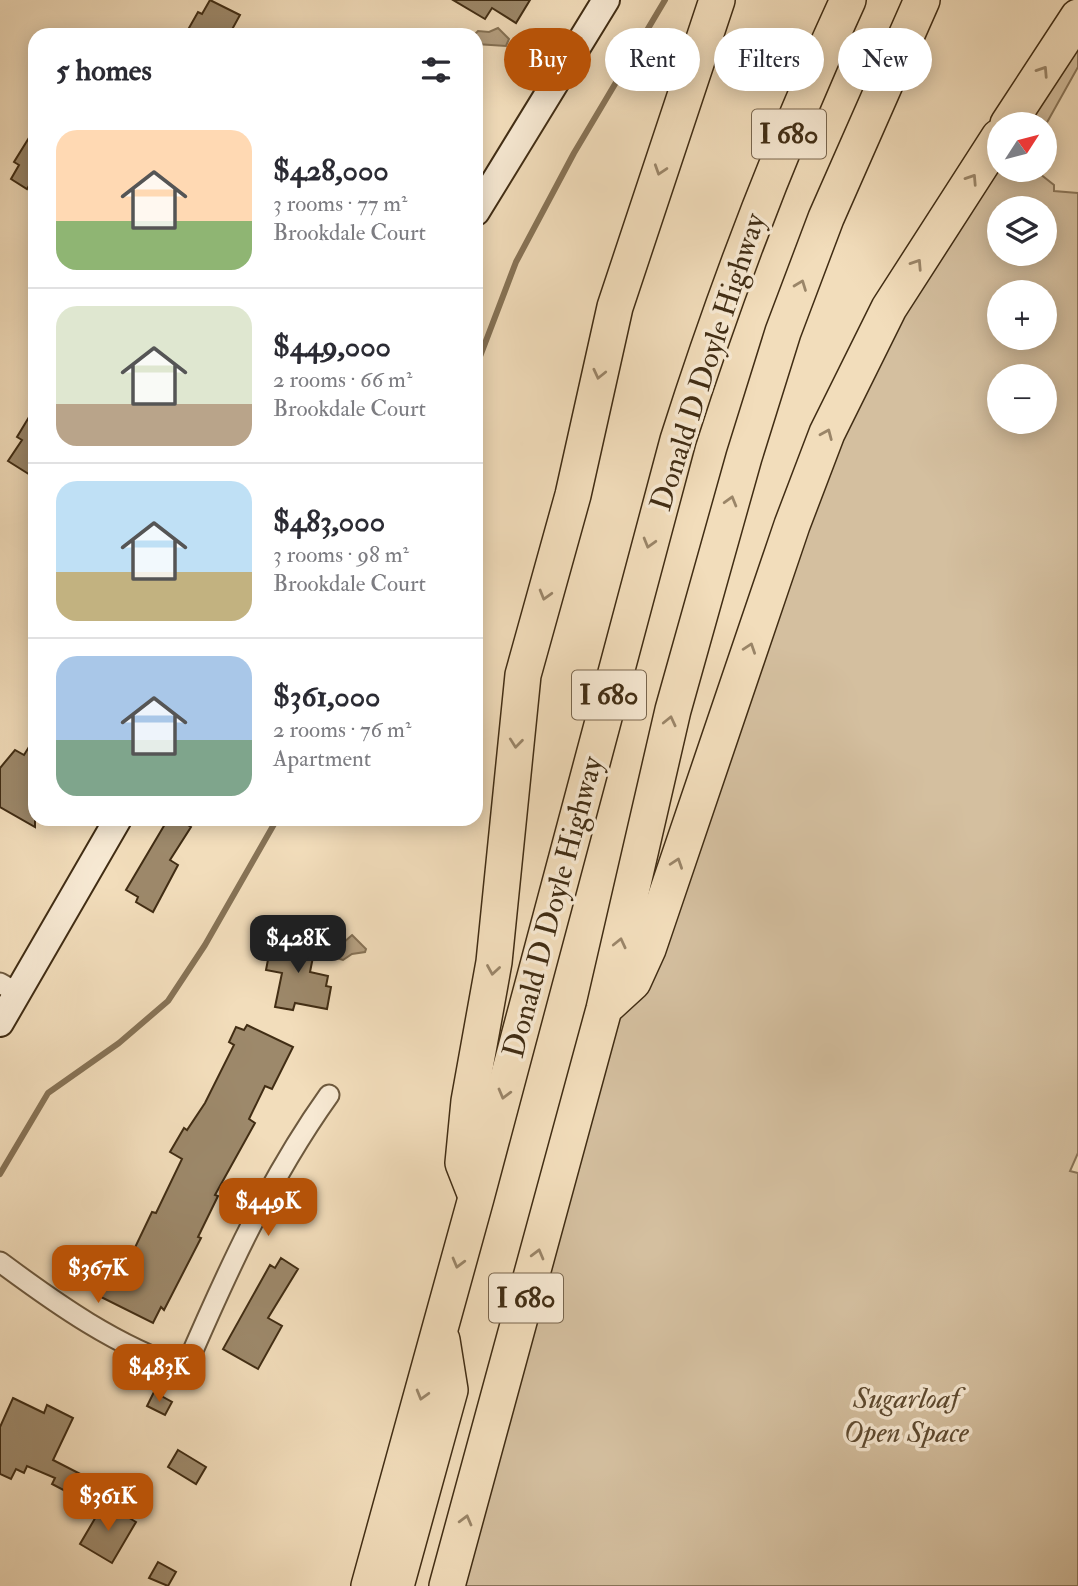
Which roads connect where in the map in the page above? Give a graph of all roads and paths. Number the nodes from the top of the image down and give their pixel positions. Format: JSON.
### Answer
{"nodes":[{"id":1,"x":606,"y":0,"type":"edge"},
{"id":2,"x":717,"y":0,"type":"edge"},
{"id":3,"x":848,"y":0,"type":"edge"},
{"id":4,"x":922,"y":0,"type":"edge"},
{"id":5,"x":1078,"y":17,"type":"edge"},
{"id":6,"x":1016,"y":112,"type":"edge"},
{"id":7,"x":987,"y":156,"type":"edge"},
{"id":8,"x":483,"y":201,"type":"edge"},
{"id":9,"x":113,"y":826,"type":"edge"},
{"id":10,"x":8,"y":988,"type":"edge"},
{"id":11,"x":604,"y":1009,"type":"junction"},
{"id":12,"x":0,"y":1023,"type":"edge"},
{"id":13,"x":328,"y":1095,"type":"dead end"},
{"id":14,"x":476,"y":1198,"type":"junction"},
{"id":15,"x":0,"y":1262,"type":"edge"},
{"id":16,"x":440,"y":1330,"type":"junction"},
{"id":17,"x":369,"y":1586,"type":"edge"},
{"id":18,"x":396,"y":1586,"type":"edge"},
{"id":19,"x":447,"y":1586,"type":"edge"}],
"edges":[{"from":1,"to":8,"type":"main road"},
{"from":2,"to":14,"type":"highway","one_way":true},
{"from":3,"to":14,"type":"highway","name":"Donald D Doyle Highway","number":"I 680","one_way":true},
{"from":11,"to":4,"type":"highway","name":"Donald D Doyle Highway","number":"I 680","one_way":true},
{"from":6,"to":5,"type":"highway","one_way":true},
{"from":11,"to":7,"type":"highway","one_way":true},
{"from":9,"to":10,"type":"main road"},
{"from":10,"to":12,"type":"main road"},
{"from":19,"to":11,"type":"highway","name":"Donald D Doyle Highway","number":"I 680","one_way":true},
{"from":13,"to":15,"type":"street"},
{"from":14,"to":16,"type":"highway","name":"Donald D Doyle Highway","number":"I 680","one_way":true},
{"from":16,"to":17,"type":"highway","name":"Donald D Doyle Highway","number":"I 680","one_way":true},
{"from":16,"to":18,"type":"highway","number":"I 680"}]}
